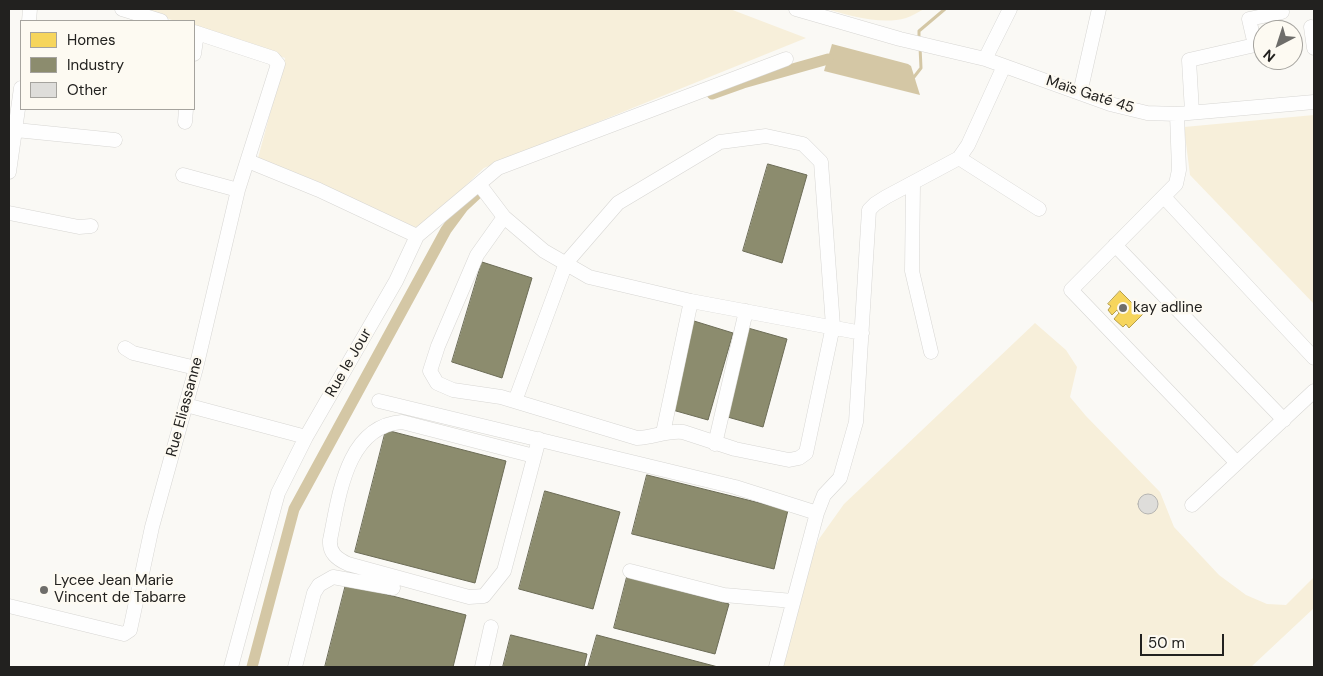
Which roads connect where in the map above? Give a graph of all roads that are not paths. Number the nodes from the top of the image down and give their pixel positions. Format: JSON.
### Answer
{"nodes":[{"id":1,"x":796,"y":9,"type":"edge"},
{"id":2,"x":1010,"y":9,"type":"edge"},
{"id":3,"x":1100,"y":9,"type":"edge"},
{"id":4,"x":1282,"y":12,"type":"dead end"},
{"id":5,"x":125,"y":13,"type":"edge"},
{"id":6,"x":156,"y":20,"type":"edge"},
{"id":7,"x":1311,"y":27,"type":"dead end"},
{"id":8,"x":195,"y":32,"type":"edge"},
{"id":9,"x":1314,"y":48,"type":"edge"},
{"id":10,"x":786,"y":59,"type":"dead end"},
{"id":11,"x":985,"y":59,"type":"junction"},
{"id":12,"x":1004,"y":66,"type":"junction"},
{"id":13,"x":1080,"y":93,"type":"junction"},
{"id":14,"x":20,"y":96,"type":"edge"},
{"id":15,"x":1314,"y":102,"type":"edge"},
{"id":16,"x":1192,"y":112,"type":"junction"},
{"id":17,"x":1177,"y":114,"type":"junction"},
{"id":18,"x":16,"y":130,"type":"junction"},
{"id":19,"x":116,"y":140,"type":"dead end"},
{"id":20,"x":959,"y":158,"type":"junction"},
{"id":21,"x":248,"y":161,"type":"junction"},
{"id":22,"x":9,"y":172,"type":"edge"},
{"id":23,"x":183,"y":175,"type":"dead end"},
{"id":24,"x":913,"y":183,"type":"junction"},
{"id":25,"x":479,"y":184,"type":"junction"},
{"id":26,"x":238,"y":190,"type":"junction"},
{"id":27,"x":1164,"y":197,"type":"junction"},
{"id":28,"x":1039,"y":210,"type":"dead end"},
{"id":29,"x":9,"y":213,"type":"edge"},
{"id":30,"x":504,"y":217,"type":"junction"},
{"id":31,"x":91,"y":226,"type":"dead end"},
{"id":32,"x":417,"y":236,"type":"junction"},
{"id":33,"x":1116,"y":245,"type":"junction"},
{"id":34,"x":566,"y":263,"type":"junction"},
{"id":35,"x":691,"y":301,"type":"junction"},
{"id":36,"x":746,"y":311,"type":"junction"},
{"id":37,"x":833,"y":326,"type":"junction"},
{"id":38,"x":862,"y":333,"type":"junction"},
{"id":39,"x":124,"y":348,"type":"dead end"},
{"id":40,"x":931,"y":352,"type":"dead end"},
{"id":41,"x":1314,"y":358,"type":"edge"},
{"id":42,"x":196,"y":368,"type":"junction"},
{"id":43,"x":1314,"y":391,"type":"edge"},
{"id":44,"x":379,"y":401,"type":"dead end"},
{"id":45,"x":514,"y":401,"type":"junction"},
{"id":46,"x":186,"y":405,"type":"junction"},
{"id":47,"x":1284,"y":420,"type":"junction"},
{"id":48,"x":663,"y":433,"type":"junction"},
{"id":49,"x":306,"y":437,"type":"junction"},
{"id":50,"x":539,"y":439,"type":"junction"},
{"id":51,"x":715,"y":444,"type":"junction"},
{"id":52,"x":534,"y":456,"type":"junction"},
{"id":53,"x":1237,"y":463,"type":"junction"},
{"id":54,"x":1192,"y":505,"type":"dead end"},
{"id":55,"x":817,"y":513,"type":"junction"},
{"id":56,"x":630,"y":571,"type":"dead end"},
{"id":57,"x":393,"y":588,"type":"dead end"},
{"id":58,"x":793,"y":602,"type":"junction"},
{"id":59,"x":9,"y":606,"type":"edge"},
{"id":60,"x":491,"y":627,"type":"dead end"},
{"id":61,"x":231,"y":667,"type":"edge"},
{"id":62,"x":295,"y":667,"type":"edge"},
{"id":63,"x":482,"y":667,"type":"edge"},
{"id":64,"x":776,"y":667,"type":"edge"}],
"edges":[{"from":1,"to":11,"type":"street","name":"Maïs Gaté 45"},
{"from":2,"to":11,"type":"street"},
{"from":3,"to":13,"type":"street"},
{"from":4,"to":16,"type":"street"},
{"from":5,"to":6,"type":"street"},
{"from":7,"to":9,"type":"street"},
{"from":8,"to":21,"type":"street","name":"Rue Eliassanne"},
{"from":10,"to":25,"type":"street"},
{"from":11,"to":12,"type":"street","name":"Maïs Gaté 45"},
{"from":12,"to":13,"type":"street","name":"Maïs Gaté 45"},
{"from":12,"to":20,"type":"street"},
{"from":13,"to":17,"type":"street","name":"Maïs Gaté 45"},
{"from":14,"to":18,"type":"street"},
{"from":15,"to":16,"type":"street","name":"Maïs Gaté 45"},
{"from":16,"to":17,"type":"street","name":"Maïs Gaté 45"},
{"from":17,"to":27,"type":"street"},
{"from":18,"to":19,"type":"street"},
{"from":18,"to":22,"type":"street"},
{"from":20,"to":24,"type":"street"},
{"from":20,"to":28,"type":"street"},
{"from":21,"to":26,"type":"street","name":"Rue Eliassanne"},
{"from":21,"to":32,"type":"street"},
{"from":23,"to":26,"type":"street"},
{"from":24,"to":38,"type":"street"},
{"from":24,"to":40,"type":"street"},
{"from":25,"to":30,"type":"street"},
{"from":25,"to":32,"type":"street"},
{"from":26,"to":42,"type":"street","name":"Rue Eliassanne"},
{"from":27,"to":33,"type":"street"},
{"from":27,"to":41,"type":"street"},
{"from":29,"to":31,"type":"street"},
{"from":30,"to":34,"type":"street"},
{"from":30,"to":45,"type":"street"},
{"from":32,"to":49,"type":"street","name":"Rue le Jour"},
{"from":33,"to":47,"type":"street"},
{"from":33,"to":53,"type":"street"},
{"from":34,"to":35,"type":"street"},
{"from":34,"to":37,"type":"street"},
{"from":34,"to":45,"type":"street"},
{"from":35,"to":36,"type":"street"},
{"from":35,"to":48,"type":"street"},
{"from":36,"to":37,"type":"street"},
{"from":36,"to":51,"type":"street"},
{"from":37,"to":38,"type":"street"},
{"from":37,"to":51,"type":"street"},
{"from":38,"to":55,"type":"street"},
{"from":39,"to":42,"type":"street"},
{"from":42,"to":46,"type":"street","name":"Rue Eliassanne"},
{"from":43,"to":47,"type":"street"},
{"from":44,"to":50,"type":"street"},
{"from":45,"to":48,"type":"street"},
{"from":46,"to":49,"type":"street"},
{"from":46,"to":59,"type":"street","name":"Rue Eliassanne"},
{"from":47,"to":53,"type":"street"},
{"from":48,"to":51,"type":"street"},
{"from":49,"to":61,"type":"street","name":"Rue le Jour"},
{"from":50,"to":52,"type":"street"},
{"from":50,"to":55,"type":"street"},
{"from":52,"to":52,"type":"street"},
{"from":53,"to":54,"type":"street"},
{"from":55,"to":58,"type":"street"},
{"from":56,"to":58,"type":"street"},
{"from":57,"to":62,"type":"street"},
{"from":58,"to":64,"type":"street"},
{"from":60,"to":63,"type":"street"}]}
